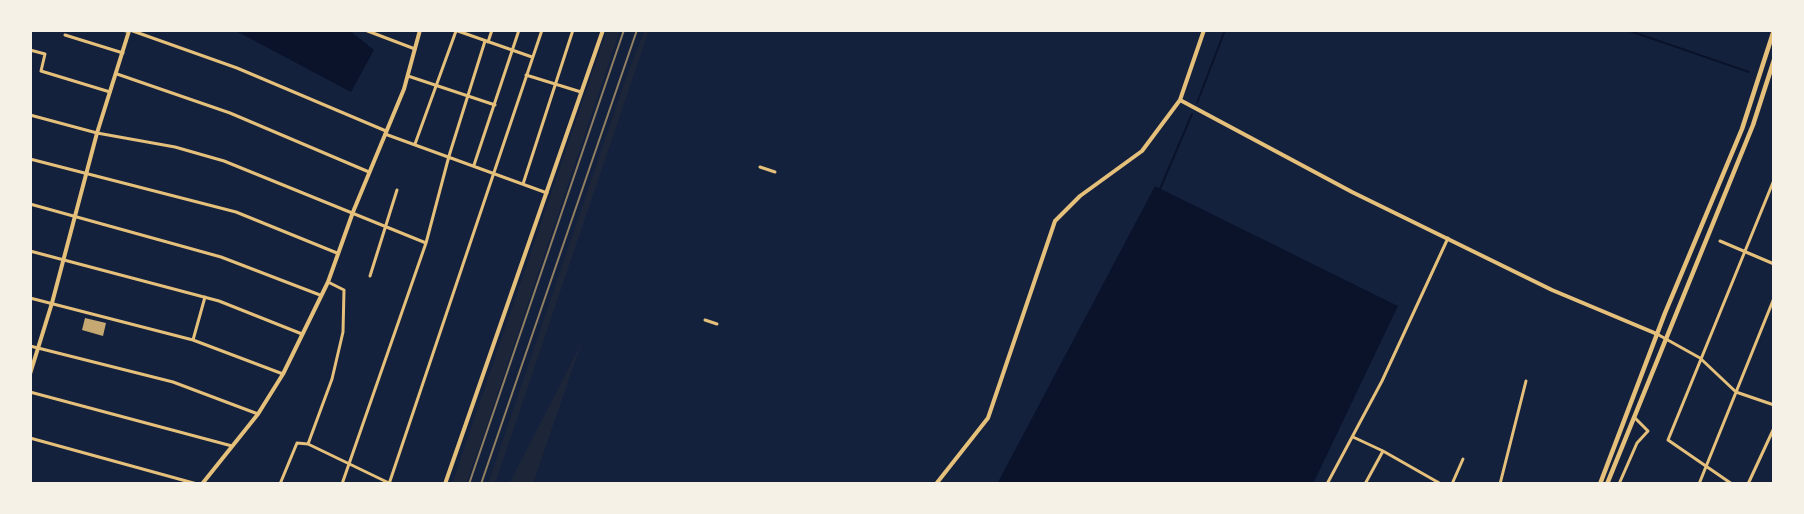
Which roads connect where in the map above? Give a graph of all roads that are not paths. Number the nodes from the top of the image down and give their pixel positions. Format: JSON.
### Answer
{"nodes":[{"id":1,"x":128,"y":30,"type":"edge"},
{"id":2,"x":365,"y":30,"type":"edge"},
{"id":3,"x":420,"y":30,"type":"edge"},
{"id":4,"x":455,"y":30,"type":"edge"},
{"id":5,"x":492,"y":30,"type":"edge"},
{"id":6,"x":519,"y":30,"type":"edge"},
{"id":7,"x":542,"y":30,"type":"edge"},
{"id":8,"x":573,"y":30,"type":"edge"},
{"id":9,"x":603,"y":30,"type":"edge"},
{"id":10,"x":1204,"y":30,"type":"edge"},
{"id":11,"x":1669,"y":30,"type":"edge"},
{"id":12,"x":1684,"y":30,"type":"edge"},
{"id":13,"x":1774,"y":30,"type":"edge"},
{"id":14,"x":462,"y":31,"type":"edge"},
{"id":15,"x":65,"y":35,"type":"dead end"},
{"id":16,"x":487,"y":41,"type":"junction"},
{"id":17,"x":415,"y":49,"type":"junction"},
{"id":18,"x":30,"y":50,"type":"edge"},
{"id":19,"x":512,"y":50,"type":"junction"},
{"id":20,"x":123,"y":53,"type":"junction"},
{"id":21,"x":532,"y":57,"type":"junction"},
{"id":22,"x":1774,"y":60,"type":"edge"},
{"id":23,"x":117,"y":74,"type":"junction"},
{"id":24,"x":526,"y":75,"type":"junction"},
{"id":25,"x":408,"y":76,"type":"junction"},
{"id":26,"x":556,"y":83,"type":"junction"},
{"id":27,"x":438,"y":85,"type":"junction"},
{"id":28,"x":110,"y":92,"type":"junction"},
{"id":29,"x":581,"y":92,"type":"junction"},
{"id":30,"x":469,"y":96,"type":"junction"},
{"id":31,"x":1180,"y":100,"type":"junction"},
{"id":32,"x":495,"y":105,"type":"junction"},
{"id":33,"x":30,"y":115,"type":"edge"},
{"id":34,"x":97,"y":133,"type":"junction"},
{"id":35,"x":385,"y":133,"type":"junction"},
{"id":36,"x":415,"y":144,"type":"junction"},
{"id":37,"x":449,"y":156,"type":"junction"},
{"id":38,"x":30,"y":159,"type":"edge"},
{"id":39,"x":474,"y":165,"type":"junction"},
{"id":40,"x":760,"y":167,"type":"dead end"},
{"id":41,"x":369,"y":172,"type":"junction"},
{"id":42,"x":775,"y":172,"type":"dead end"},
{"id":43,"x":494,"y":173,"type":"junction"},
{"id":44,"x":86,"y":174,"type":"junction"},
{"id":45,"x":1774,"y":180,"type":"edge"},
{"id":46,"x":523,"y":184,"type":"junction"},
{"id":47,"x":397,"y":190,"type":"dead end"},
{"id":48,"x":547,"y":193,"type":"junction"},
{"id":49,"x":30,"y":204,"type":"edge"},
{"id":50,"x":353,"y":212,"type":"junction"},
{"id":51,"x":74,"y":215,"type":"junction"},
{"id":52,"x":385,"y":226,"type":"junction"},
{"id":53,"x":1707,"y":236,"type":"junction"},
{"id":54,"x":1448,"y":237,"type":"junction"},
{"id":55,"x":1714,"y":238,"type":"dead end"},
{"id":56,"x":1720,"y":241,"type":"dead end"},
{"id":57,"x":426,"y":243,"type":"junction"},
{"id":58,"x":30,"y":251,"type":"edge"},
{"id":59,"x":1744,"y":252,"type":"junction"},
{"id":60,"x":337,"y":253,"type":"junction"},
{"id":61,"x":64,"y":261,"type":"junction"},
{"id":62,"x":1774,"y":264,"type":"edge"},
{"id":63,"x":370,"y":276,"type":"dead end"},
{"id":64,"x":328,"y":282,"type":"junction"},
{"id":65,"x":320,"y":295,"type":"junction"},
{"id":66,"x":205,"y":297,"type":"junction"},
{"id":67,"x":30,"y":298,"type":"edge"},
{"id":68,"x":1774,"y":298,"type":"edge"},
{"id":69,"x":52,"y":303,"type":"junction"},
{"id":70,"x":705,"y":320,"type":"dead end"},
{"id":71,"x":717,"y":324,"type":"dead end"},
{"id":72,"x":302,"y":334,"type":"junction"},
{"id":73,"x":1657,"y":334,"type":"junction"},
{"id":74,"x":1664,"y":338,"type":"junction"},
{"id":75,"x":193,"y":340,"type":"junction"},
{"id":76,"x":30,"y":345,"type":"edge"},
{"id":77,"x":39,"y":348,"type":"junction"},
{"id":78,"x":1700,"y":358,"type":"junction"},
{"id":79,"x":30,"y":374,"type":"edge"},
{"id":80,"x":283,"y":374,"type":"junction"},
{"id":81,"x":1526,"y":381,"type":"dead end"},
{"id":82,"x":30,"y":392,"type":"edge"},
{"id":83,"x":1736,"y":392,"type":"junction"},
{"id":84,"x":1774,"y":405,"type":"edge"},
{"id":85,"x":258,"y":414,"type":"junction"},
{"id":86,"x":1634,"y":417,"type":"junction"},
{"id":87,"x":1774,"y":428,"type":"edge"},
{"id":88,"x":1353,"y":437,"type":"junction"},
{"id":89,"x":30,"y":438,"type":"edge"},
{"id":90,"x":308,"y":444,"type":"junction"},
{"id":91,"x":232,"y":446,"type":"junction"},
{"id":92,"x":1383,"y":451,"type":"junction"},
{"id":93,"x":1463,"y":459,"type":"dead end"},
{"id":94,"x":350,"y":465,"type":"junction"},
{"id":95,"x":1706,"y":466,"type":"junction"},
{"id":96,"x":197,"y":484,"type":"edge"},
{"id":97,"x":202,"y":484,"type":"edge"},
{"id":98,"x":280,"y":484,"type":"edge"},
{"id":99,"x":342,"y":484,"type":"edge"},
{"id":100,"x":390,"y":484,"type":"edge"},
{"id":101,"x":445,"y":484,"type":"edge"},
{"id":102,"x":936,"y":484,"type":"edge"},
{"id":103,"x":1327,"y":484,"type":"edge"},
{"id":104,"x":1365,"y":484,"type":"edge"},
{"id":105,"x":1441,"y":484,"type":"edge"},
{"id":106,"x":1452,"y":484,"type":"edge"},
{"id":107,"x":1500,"y":484,"type":"edge"},
{"id":108,"x":1600,"y":484,"type":"edge"},
{"id":109,"x":1607,"y":484,"type":"edge"},
{"id":110,"x":1619,"y":484,"type":"edge"},
{"id":111,"x":1699,"y":484,"type":"edge"},
{"id":112,"x":1732,"y":484,"type":"edge"},
{"id":113,"x":1748,"y":484,"type":"edge"}],
"edges":[{"from":1,"to":20,"type":"street"},
{"from":1,"to":35,"type":"street"},
{"from":2,"to":17,"type":"street"},
{"from":3,"to":17,"type":"street"},
{"from":4,"to":14,"type":"street"},
{"from":4,"to":27,"type":"street"},
{"from":5,"to":16,"type":"street"},
{"from":6,"to":19,"type":"street"},
{"from":7,"to":21,"type":"street"},
{"from":8,"to":26,"type":"street"},
{"from":9,"to":29,"type":"street"},
{"from":10,"to":31,"type":"street"},
{"from":11,"to":12,"type":"street"},
{"from":13,"to":73,"type":"main road"},
{"from":14,"to":16,"type":"street"},
{"from":15,"to":20,"type":"street"},
{"from":16,"to":19,"type":"street"},
{"from":16,"to":30,"type":"street"},
{"from":17,"to":25,"type":"street"},
{"from":18,"to":28,"type":"street"},
{"from":19,"to":21,"type":"street"},
{"from":19,"to":32,"type":"street"},
{"from":20,"to":23,"type":"street"},
{"from":21,"to":24,"type":"street"},
{"from":22,"to":53,"type":"main road"},
{"from":23,"to":28,"type":"street"},
{"from":23,"to":41,"type":"street"},
{"from":24,"to":26,"type":"street"},
{"from":24,"to":43,"type":"street"},
{"from":25,"to":27,"type":"street"},
{"from":25,"to":35,"type":"street"},
{"from":26,"to":29,"type":"street"},
{"from":26,"to":46,"type":"street"},
{"from":27,"to":30,"type":"street"},
{"from":27,"to":36,"type":"street"},
{"from":28,"to":34,"type":"street"},
{"from":29,"to":48,"type":"street"},
{"from":30,"to":32,"type":"street"},
{"from":30,"to":37,"type":"street"},
{"from":31,"to":54,"type":"street"},
{"from":31,"to":102,"type":"street"},
{"from":32,"to":39,"type":"street"},
{"from":33,"to":34,"type":"street"},
{"from":34,"to":44,"type":"street"},
{"from":34,"to":50,"type":"street"},
{"from":35,"to":36,"type":"street"},
{"from":35,"to":41,"type":"street"},
{"from":36,"to":37,"type":"street"},
{"from":37,"to":39,"type":"street"},
{"from":37,"to":57,"type":"street"},
{"from":38,"to":44,"type":"street"},
{"from":39,"to":43,"type":"street"},
{"from":40,"to":42,"type":"street"},
{"from":41,"to":50,"type":"street"},
{"from":43,"to":46,"type":"street"},
{"from":43,"to":100,"type":"street"},
{"from":44,"to":51,"type":"street"},
{"from":44,"to":60,"type":"street"},
{"from":45,"to":59,"type":"street"},
{"from":46,"to":48,"type":"street"},
{"from":47,"to":52,"type":"street"},
{"from":48,"to":101,"type":"street"},
{"from":49,"to":51,"type":"street"},
{"from":50,"to":52,"type":"street"},
{"from":50,"to":60,"type":"street"},
{"from":51,"to":61,"type":"street"},
{"from":51,"to":65,"type":"street"},
{"from":52,"to":57,"type":"street"},
{"from":52,"to":63,"type":"street"},
{"from":53,"to":55,"type":"street"},
{"from":53,"to":74,"type":"main road"},
{"from":54,"to":73,"type":"street"},
{"from":54,"to":88,"type":"street"},
{"from":56,"to":59,"type":"street"},
{"from":57,"to":94,"type":"street"},
{"from":58,"to":61,"type":"street"},
{"from":59,"to":62,"type":"street"},
{"from":59,"to":78,"type":"street"},
{"from":60,"to":64,"type":"street"},
{"from":61,"to":66,"type":"street"},
{"from":61,"to":69,"type":"street"},
{"from":64,"to":65,"type":"street"},
{"from":64,"to":90,"type":"street"},
{"from":65,"to":72,"type":"street"},
{"from":66,"to":72,"type":"street"},
{"from":66,"to":75,"type":"street"},
{"from":67,"to":69,"type":"street"},
{"from":68,"to":83,"type":"street"},
{"from":69,"to":75,"type":"street"},
{"from":69,"to":77,"type":"street"},
{"from":70,"to":71,"type":"street"},
{"from":72,"to":80,"type":"street"},
{"from":73,"to":74,"type":"street"},
{"from":73,"to":108,"type":"main road"},
{"from":74,"to":78,"type":"street"},
{"from":74,"to":86,"type":"main road"},
{"from":75,"to":80,"type":"street"},
{"from":76,"to":77,"type":"street"},
{"from":77,"to":79,"type":"street"},
{"from":77,"to":85,"type":"street"},
{"from":78,"to":83,"type":"street"},
{"from":78,"to":95,"type":"street"},
{"from":80,"to":85,"type":"street"},
{"from":81,"to":107,"type":"street"},
{"from":82,"to":91,"type":"street"},
{"from":83,"to":84,"type":"street"},
{"from":83,"to":95,"type":"street"},
{"from":85,"to":91,"type":"street"},
{"from":86,"to":109,"type":"main road"},
{"from":86,"to":110,"type":"street"},
{"from":87,"to":113,"type":"street"},
{"from":88,"to":92,"type":"street"},
{"from":88,"to":103,"type":"street"},
{"from":89,"to":96,"type":"street"},
{"from":90,"to":94,"type":"street"},
{"from":90,"to":98,"type":"street"},
{"from":91,"to":97,"type":"street"},
{"from":92,"to":104,"type":"street"},
{"from":92,"to":105,"type":"street"},
{"from":93,"to":106,"type":"street"},
{"from":94,"to":99,"type":"street"},
{"from":94,"to":100,"type":"street"},
{"from":95,"to":111,"type":"street"},
{"from":95,"to":112,"type":"street"}]}
